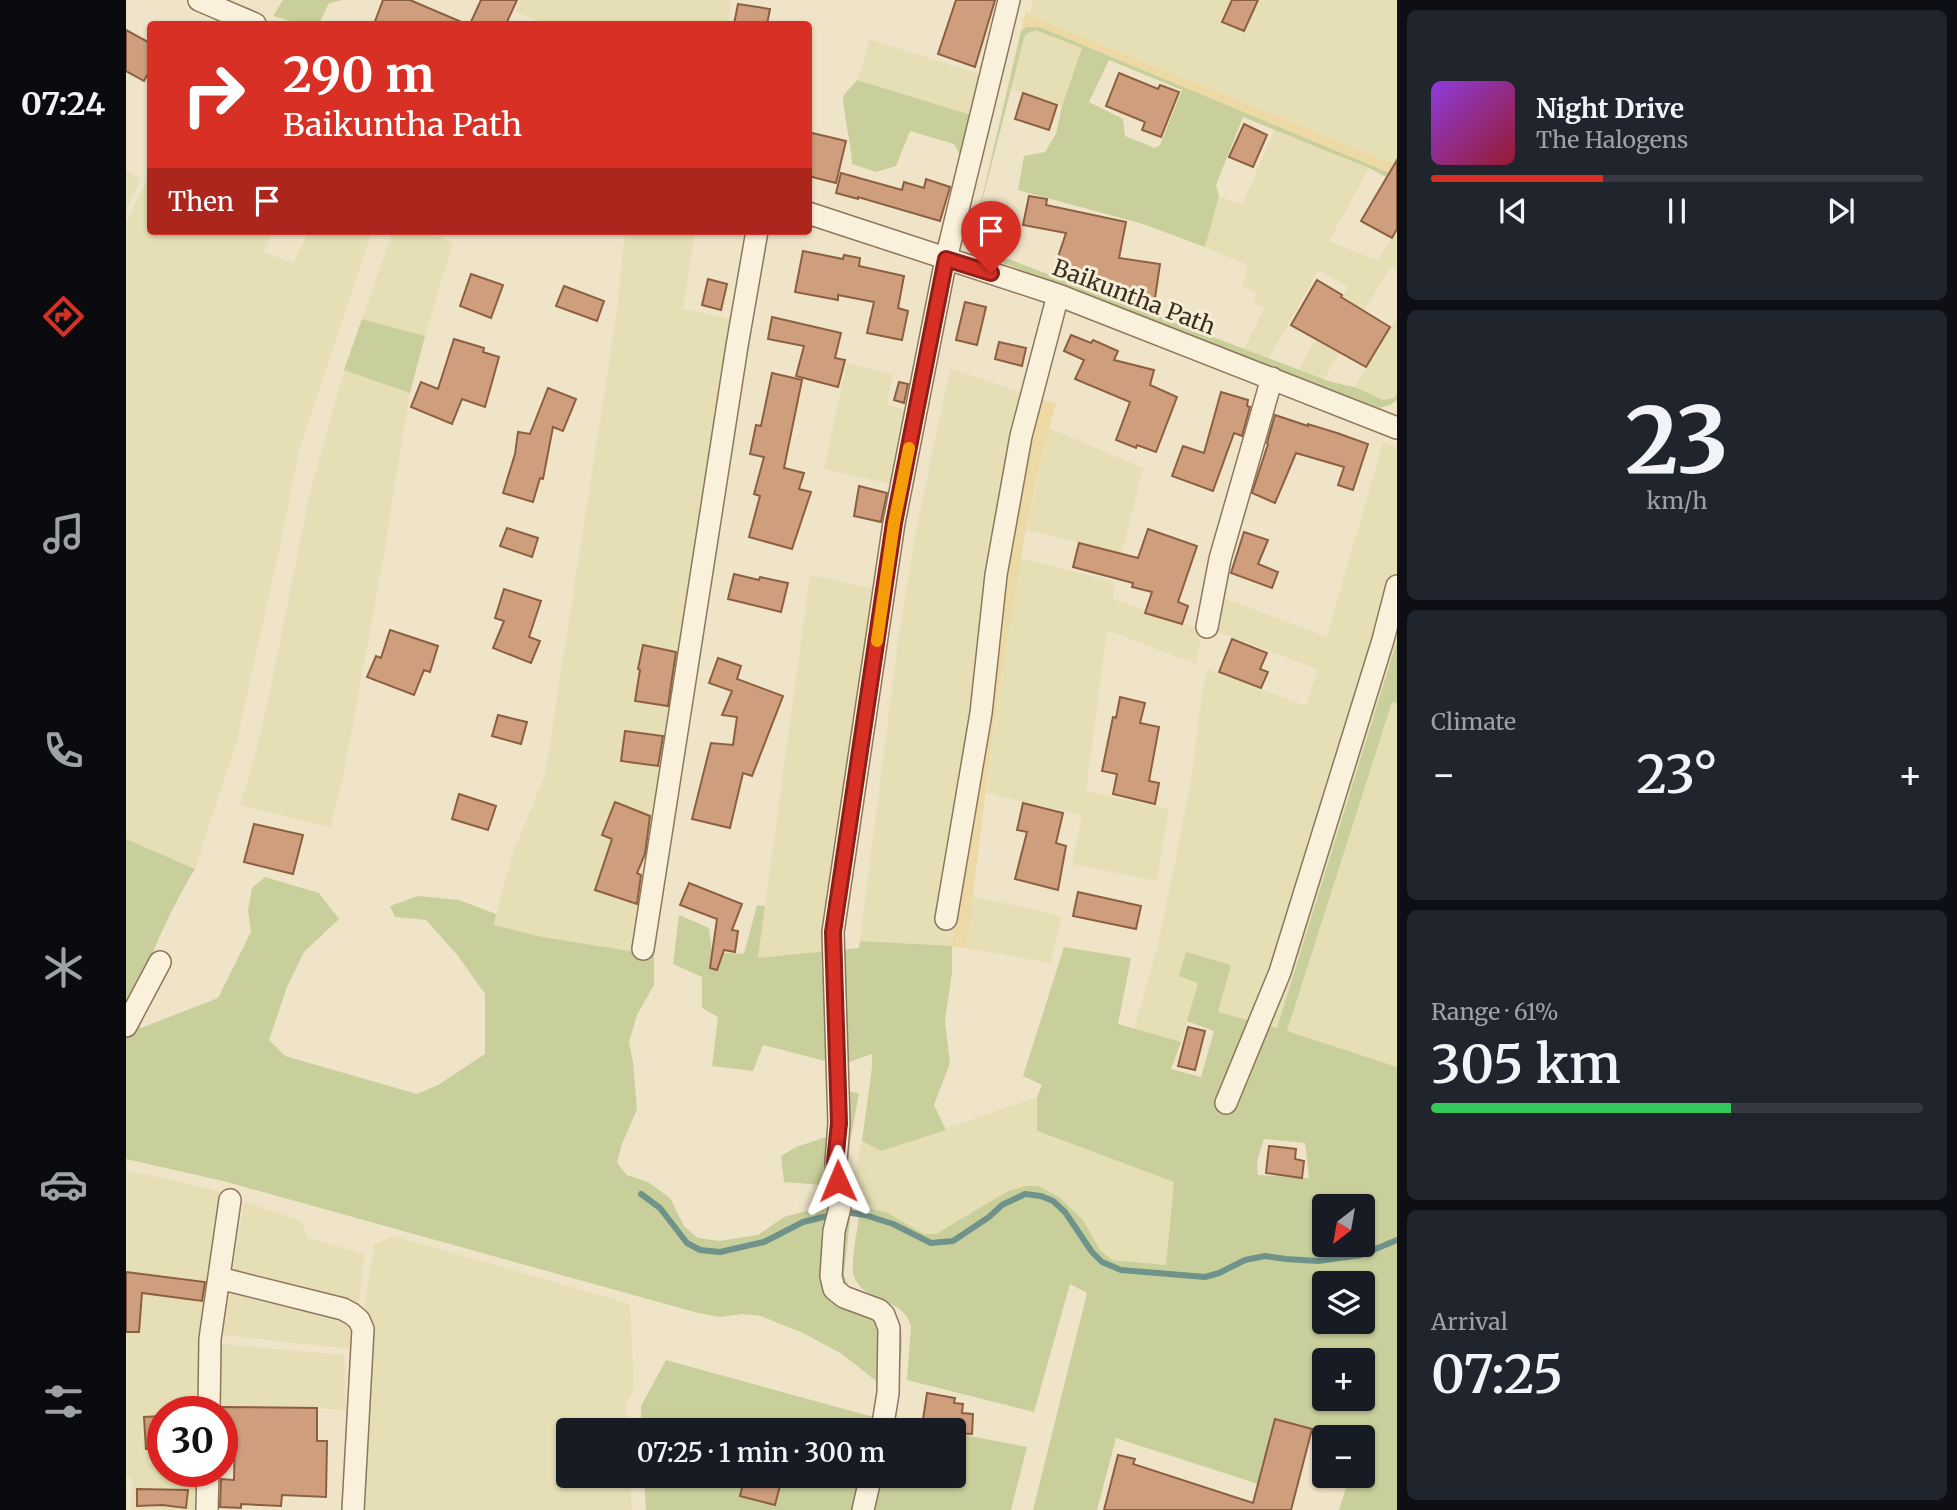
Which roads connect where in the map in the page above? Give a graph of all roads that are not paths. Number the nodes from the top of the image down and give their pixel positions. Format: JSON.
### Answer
{"nodes":[{"id":1,"x":199,"y":0,"type":"edge"},
{"id":2,"x":1009,"y":0,"type":"edge"},
{"id":3,"x":248,"y":21,"type":"edge"},
{"id":4,"x":812,"y":214,"type":"edge"},
{"id":5,"x":756,"y":235,"type":"edge"},
{"id":6,"x":946,"y":259,"type":"junction"},
{"id":7,"x":1058,"y":295,"type":"junction"},
{"id":8,"x":1272,"y":378,"type":"junction"},
{"id":9,"x":1396,"y":423,"type":"edge"},
{"id":10,"x":1397,"y":586,"type":"edge"},
{"id":11,"x":1207,"y":626,"type":"dead end"},
{"id":12,"x":946,"y":919,"type":"dead end"},
{"id":13,"x":643,"y":949,"type":"dead end"},
{"id":14,"x":160,"y":962,"type":"dead end"},
{"id":15,"x":126,"y":1026,"type":"edge"},
{"id":16,"x":1226,"y":1103,"type":"dead end"},
{"id":17,"x":230,"y":1200,"type":"dead end"},
{"id":18,"x":219,"y":1278,"type":"junction"},
{"id":19,"x":209,"y":1396,"type":"edge"},
{"id":20,"x":884,"y":1418,"type":"edge"},
{"id":21,"x":208,"y":1487,"type":"edge"},
{"id":22,"x":868,"y":1488,"type":"edge"},
{"id":23,"x":208,"y":1510,"type":"edge"},
{"id":24,"x":353,"y":1510,"type":"edge"},
{"id":25,"x":863,"y":1510,"type":"edge"}],
"edges":[{"from":1,"to":3,"type":"street"},
{"from":2,"to":6,"type":"street"},
{"from":4,"to":6,"type":"street","name":"Baikuntha Path"},
{"from":5,"to":13,"type":"street"},
{"from":6,"to":7,"type":"street","name":"Baikuntha Path"},
{"from":6,"to":20,"type":"street"},
{"from":7,"to":8,"type":"street","name":"Baikuntha Path"},
{"from":7,"to":12,"type":"street"},
{"from":8,"to":9,"type":"street","name":"Baikuntha Path"},
{"from":8,"to":11,"type":"street"},
{"from":10,"to":16,"type":"street"},
{"from":14,"to":15,"type":"street"},
{"from":17,"to":18,"type":"street"},
{"from":18,"to":19,"type":"street"},
{"from":18,"to":24,"type":"street"},
{"from":21,"to":23,"type":"street"},
{"from":22,"to":25,"type":"street"}]}
